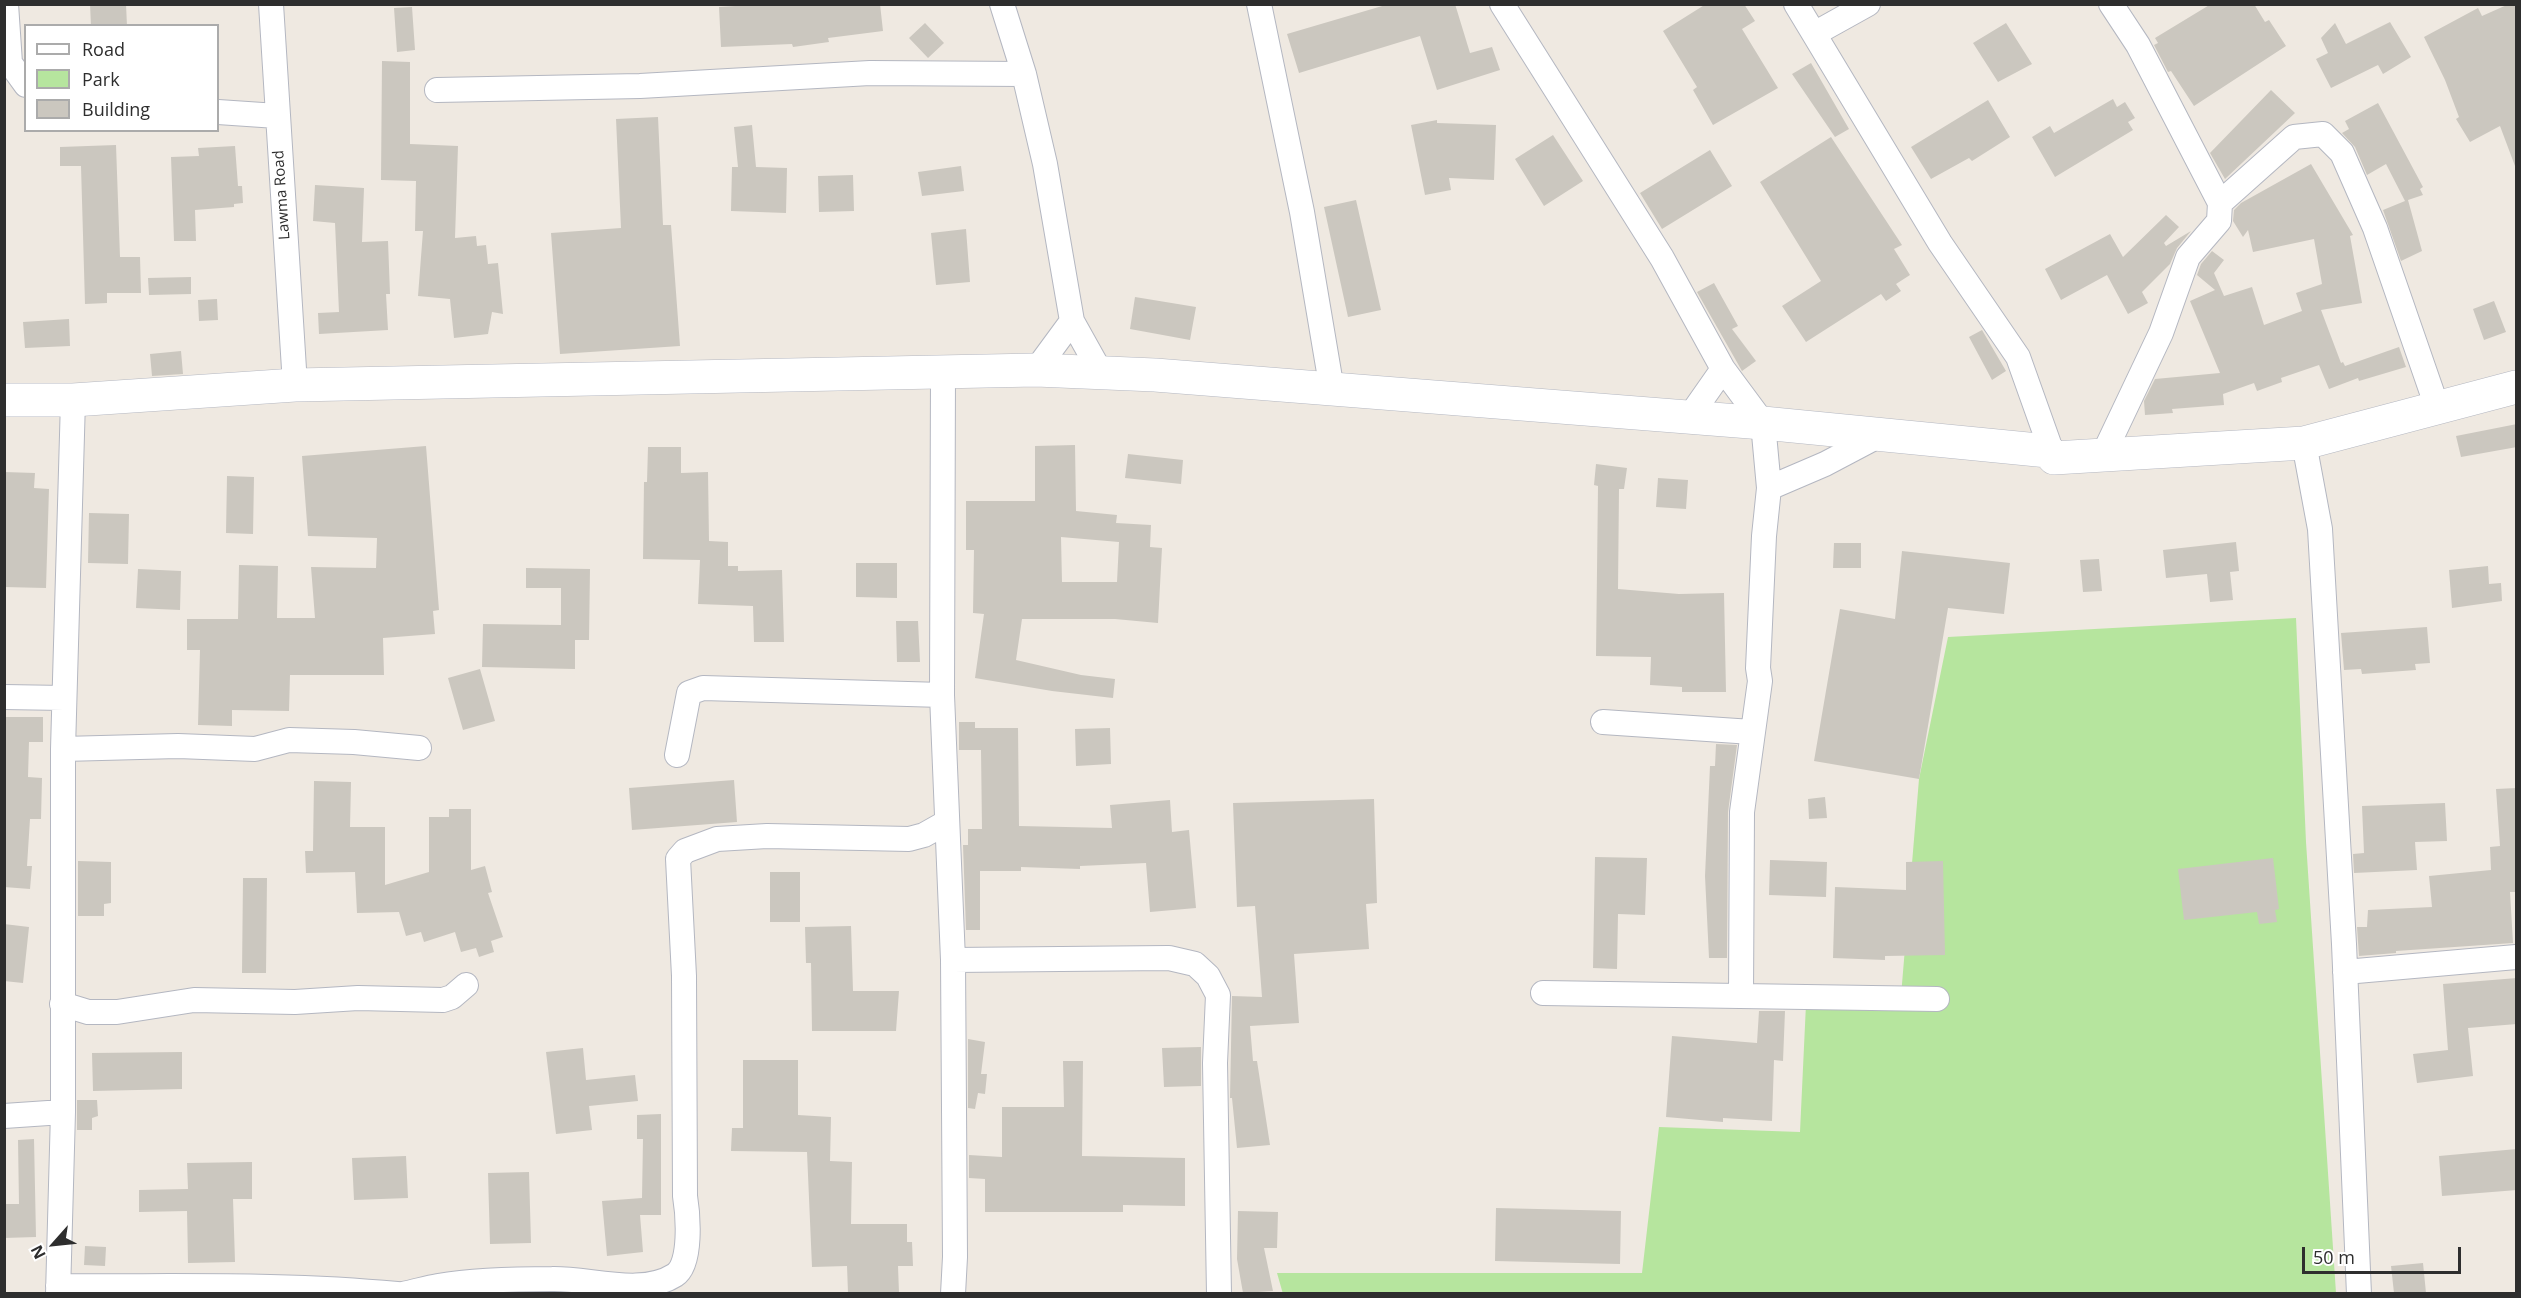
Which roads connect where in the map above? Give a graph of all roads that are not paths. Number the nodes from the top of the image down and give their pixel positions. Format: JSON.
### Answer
{"nodes":[{"id":1,"x":6,"y":4,"type":"edge"},
{"id":2,"x":271,"y":4,"type":"edge"},
{"id":3,"x":1002,"y":4,"type":"edge"},
{"id":4,"x":1259,"y":4,"type":"edge"},
{"id":5,"x":1502,"y":4,"type":"edge"},
{"id":6,"x":1796,"y":4,"type":"edge"},
{"id":7,"x":1868,"y":4,"type":"edge"},
{"id":8,"x":2111,"y":4,"type":"edge"},
{"id":9,"x":1814,"y":34,"type":"junction"},
{"id":10,"x":1024,"y":74,"type":"junction"},
{"id":11,"x":24,"y":82,"type":"edge"},
{"id":12,"x":437,"y":90,"type":"dead end"},
{"id":13,"x":219,"y":112,"type":"edge"},
{"id":14,"x":277,"y":116,"type":"junction"},
{"id":15,"x":2220,"y":202,"type":"junction"},
{"id":16,"x":1072,"y":321,"type":"junction"},
{"id":17,"x":1723,"y":369,"type":"junction"},
{"id":18,"x":1036,"y":370,"type":"junction"},
{"id":19,"x":943,"y":373,"type":"junction"},
{"id":20,"x":1101,"y":373,"type":"junction"},
{"id":21,"x":295,"y":385,"type":"junction"},
{"id":22,"x":2517,"y":387,"type":"edge"},
{"id":23,"x":1332,"y":390,"type":"junction"},
{"id":24,"x":4,"y":400,"type":"edge"},
{"id":25,"x":73,"y":400,"type":"junction"},
{"id":26,"x":2437,"y":406,"type":"junction"},
{"id":27,"x":1688,"y":419,"type":"junction"},
{"id":28,"x":1763,"y":423,"type":"junction"},
{"id":29,"x":1880,"y":435,"type":"junction"},
{"id":30,"x":2304,"y":443,"type":"junction"},
{"id":31,"x":2104,"y":453,"type":"junction"},
{"id":32,"x":2054,"y":458,"type":"junction"},
{"id":33,"x":1770,"y":488,"type":"junction"},
{"id":34,"x":942,"y":695,"type":"junction"},
{"id":35,"x":4,"y":697,"type":"edge"},
{"id":36,"x":64,"y":698,"type":"junction"},
{"id":37,"x":1603,"y":722,"type":"dead end"},
{"id":38,"x":1752,"y":732,"type":"junction"},
{"id":39,"x":420,"y":748,"type":"dead end"},
{"id":40,"x":63,"y":749,"type":"junction"},
{"id":41,"x":678,"y":755,"type":"dead end"},
{"id":42,"x":947,"y":822,"type":"junction"},
{"id":43,"x":2517,"y":957,"type":"edge"},
{"id":44,"x":953,"y":960,"type":"junction"},
{"id":45,"x":2345,"y":972,"type":"junction"},
{"id":46,"x":466,"y":985,"type":"dead end"},
{"id":47,"x":1543,"y":993,"type":"dead end"},
{"id":48,"x":1741,"y":996,"type":"junction"},
{"id":49,"x":1937,"y":999,"type":"dead end"},
{"id":50,"x":62,"y":1004,"type":"junction"},
{"id":51,"x":63,"y":1112,"type":"junction"},
{"id":52,"x":4,"y":1116,"type":"edge"},
{"id":53,"x":58,"y":1290,"type":"edge"},
{"id":54,"x":397,"y":1293,"type":"edge"},
{"id":55,"x":402,"y":1293,"type":"edge"},
{"id":56,"x":953,"y":1293,"type":"edge"},
{"id":57,"x":1219,"y":1293,"type":"edge"},
{"id":58,"x":2359,"y":1293,"type":"edge"}],
"edges":[{"from":1,"to":11,"type":"street"},
{"from":2,"to":14,"type":"street","name":"Lawma Road"},
{"from":3,"to":10,"type":"street"},
{"from":4,"to":23,"type":"street"},
{"from":5,"to":17,"type":"street"},
{"from":6,"to":9,"type":"street"},
{"from":7,"to":9,"type":"street"},
{"from":8,"to":15,"type":"street"},
{"from":9,"to":32,"type":"street"},
{"from":10,"to":12,"type":"street"},
{"from":10,"to":16,"type":"street"},
{"from":13,"to":14,"type":"street"},
{"from":14,"to":21,"type":"street","name":"Lawma Road"},
{"from":15,"to":26,"type":"street"},
{"from":15,"to":31,"type":"street"},
{"from":16,"to":18,"type":"street"},
{"from":16,"to":20,"type":"street"},
{"from":17,"to":27,"type":"street"},
{"from":17,"to":28,"type":"street"},
{"from":18,"to":19,"type":"main road"},
{"from":18,"to":20,"type":"main road"},
{"from":19,"to":21,"type":"main road"},
{"from":19,"to":34,"type":"street"},
{"from":20,"to":23,"type":"main road"},
{"from":21,"to":25,"type":"main road"},
{"from":22,"to":26,"type":"main road"},
{"from":23,"to":27,"type":"main road"},
{"from":24,"to":25,"type":"main road"},
{"from":25,"to":36,"type":"street"},
{"from":26,"to":30,"type":"main road"},
{"from":27,"to":28,"type":"main road"},
{"from":28,"to":29,"type":"main road"},
{"from":28,"to":33,"type":"street"},
{"from":29,"to":32,"type":"main road"},
{"from":29,"to":33,"type":"street"},
{"from":30,"to":31,"type":"main road"},
{"from":30,"to":45,"type":"street"},
{"from":31,"to":32,"type":"main road"},
{"from":33,"to":38,"type":"street"},
{"from":34,"to":41,"type":"street"},
{"from":34,"to":42,"type":"street"},
{"from":35,"to":36,"type":"street"},
{"from":36,"to":40,"type":"street"},
{"from":37,"to":38,"type":"street"},
{"from":38,"to":48,"type":"street"},
{"from":39,"to":40,"type":"street"},
{"from":40,"to":50,"type":"street"},
{"from":42,"to":44,"type":"street"},
{"from":42,"to":55,"type":"street"},
{"from":43,"to":45,"type":"street"},
{"from":44,"to":56,"type":"street"},
{"from":44,"to":57,"type":"street"},
{"from":45,"to":58,"type":"street"},
{"from":46,"to":50,"type":"street"},
{"from":47,"to":48,"type":"street"},
{"from":48,"to":49,"type":"street"},
{"from":50,"to":51,"type":"street"},
{"from":51,"to":52,"type":"street"},
{"from":51,"to":53,"type":"street"},
{"from":53,"to":54,"type":"street"}]}
